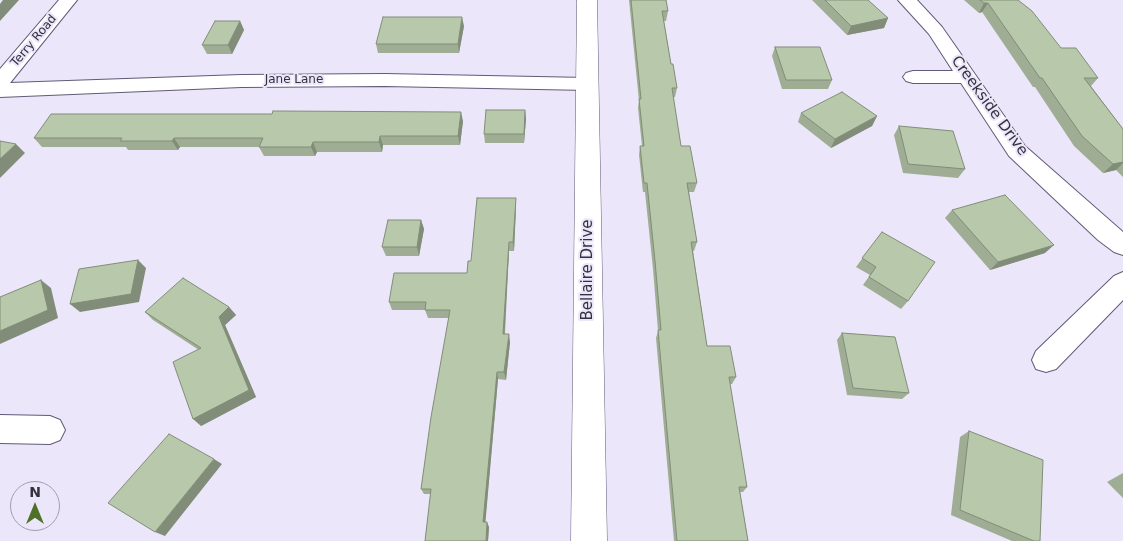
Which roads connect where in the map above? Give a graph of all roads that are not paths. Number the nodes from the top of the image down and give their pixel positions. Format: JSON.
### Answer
{"nodes":[{"id":1,"x":68,"y":0,"type":"edge"},
{"id":2,"x":587,"y":0,"type":"edge"},
{"id":3,"x":907,"y":0,"type":"edge"},
{"id":4,"x":913,"y":77,"type":"dead end"},
{"id":5,"x":966,"y":77,"type":"junction"},
{"id":6,"x":0,"y":82,"type":"edge"},
{"id":7,"x":588,"y":84,"type":"junction"},
{"id":8,"x":0,"y":90,"type":"edge"},
{"id":9,"x":1123,"y":246,"type":"edge"},
{"id":10,"x":1123,"y":283,"type":"edge"},
{"id":11,"x":1046,"y":360,"type":"dead end"},
{"id":12,"x":0,"y":429,"type":"edge"},
{"id":13,"x":50,"y":430,"type":"dead end"},
{"id":14,"x":589,"y":541,"type":"edge"}],
"edges":[{"from":1,"to":6,"type":"street","name":"Terry Road"},
{"from":2,"to":7,"type":"street","name":"Bellaire Drive"},
{"from":3,"to":5,"type":"street","name":"Creekside Drive"},
{"from":4,"to":5,"type":"street"},
{"from":5,"to":9,"type":"street","name":"Creekside Drive"},
{"from":7,"to":8,"type":"street","name":"Jane Lane"},
{"from":7,"to":14,"type":"street","name":"Bellaire Drive"},
{"from":10,"to":11,"type":"street"},
{"from":12,"to":13,"type":"street"}]}
